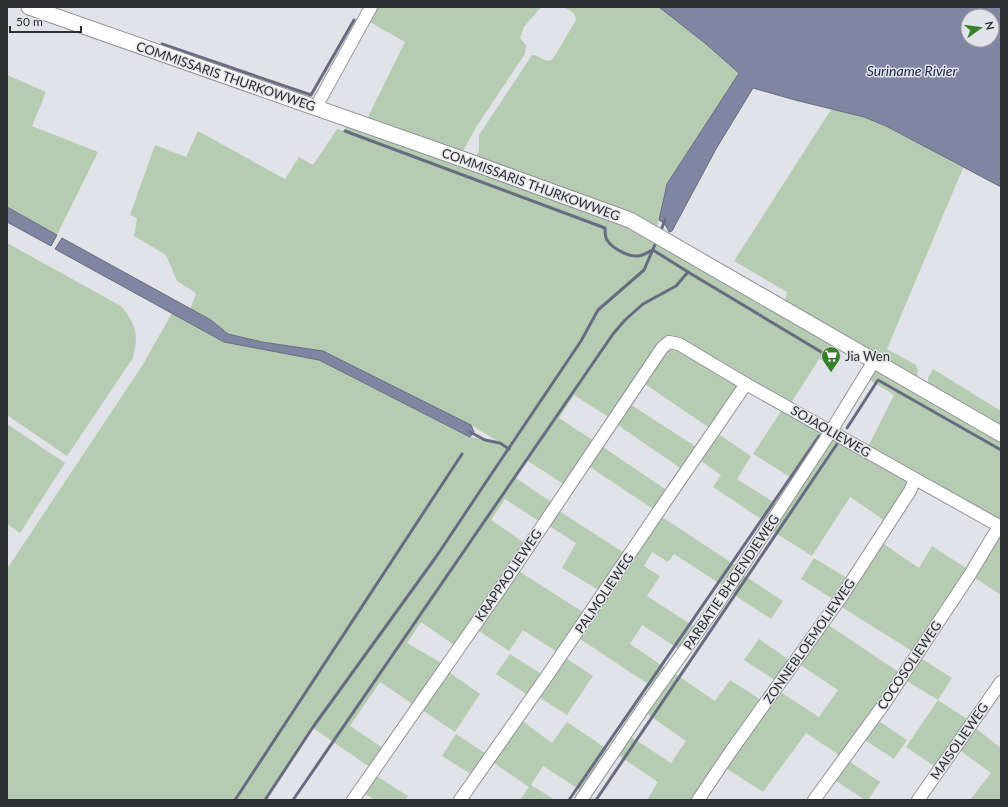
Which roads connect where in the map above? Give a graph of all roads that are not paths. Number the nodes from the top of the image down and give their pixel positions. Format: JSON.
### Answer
{"nodes":[{"id":1,"x":29,"y":7,"type":"edge"},
{"id":2,"x":371,"y":7,"type":"edge"},
{"id":3,"x":316,"y":107,"type":"junction"},
{"id":4,"x":662,"y":348,"type":"joint"},
{"id":5,"x":874,"y":361,"type":"junction"},
{"id":6,"x":746,"y":384,"type":"junction"},
{"id":7,"x":831,"y":431,"type":"junction"},
{"id":8,"x":1001,"y":434,"type":"edge"},
{"id":9,"x":916,"y":479,"type":"junction"},
{"id":10,"x":1000,"y":526,"type":"edge"},
{"id":11,"x":1001,"y":682,"type":"edge"},
{"id":12,"x":353,"y":800,"type":"edge"},
{"id":13,"x":460,"y":800,"type":"edge"},
{"id":14,"x":581,"y":800,"type":"edge"},
{"id":15,"x":698,"y":800,"type":"edge"},
{"id":16,"x":814,"y":800,"type":"edge"},
{"id":17,"x":918,"y":800,"type":"edge"}],
"edges":[{"from":1,"to":3,"type":"main road","name":"COMMISSARIS THURKOWWEG"},
{"from":2,"to":3,"type":"street"},
{"from":3,"to":5,"type":"main road","name":"COMMISSARIS THURKOWWEG"},
{"from":4,"to":6,"type":"street","name":"SOJAOLIEWEG"},
{"from":4,"to":12,"type":"street","name":"KRAPPAOLIEWEG"},
{"from":5,"to":7,"type":"street","name":"PARBATIE BHOENDIEWEG"},
{"from":5,"to":8,"type":"main road","name":"COMMISSARIS THURKOWWEG"},
{"from":6,"to":7,"type":"street","name":"SOJAOLIEWEG"},
{"from":6,"to":13,"type":"street","name":"PALMOLIEWEG"},
{"from":7,"to":9,"type":"street","name":"SOJAOLIEWEG"},
{"from":7,"to":14,"type":"street","name":"PARBATIE BHOENDIEWEG"},
{"from":9,"to":10,"type":"street","name":"SOJAOLIEWEG"},
{"from":9,"to":15,"type":"street","name":"ZONNEBLOEMOLIEWEG"},
{"from":10,"to":16,"type":"street","name":"COCOSOLIEWEG"},
{"from":11,"to":17,"type":"street","name":"MAISOLIEWEG"}]}
